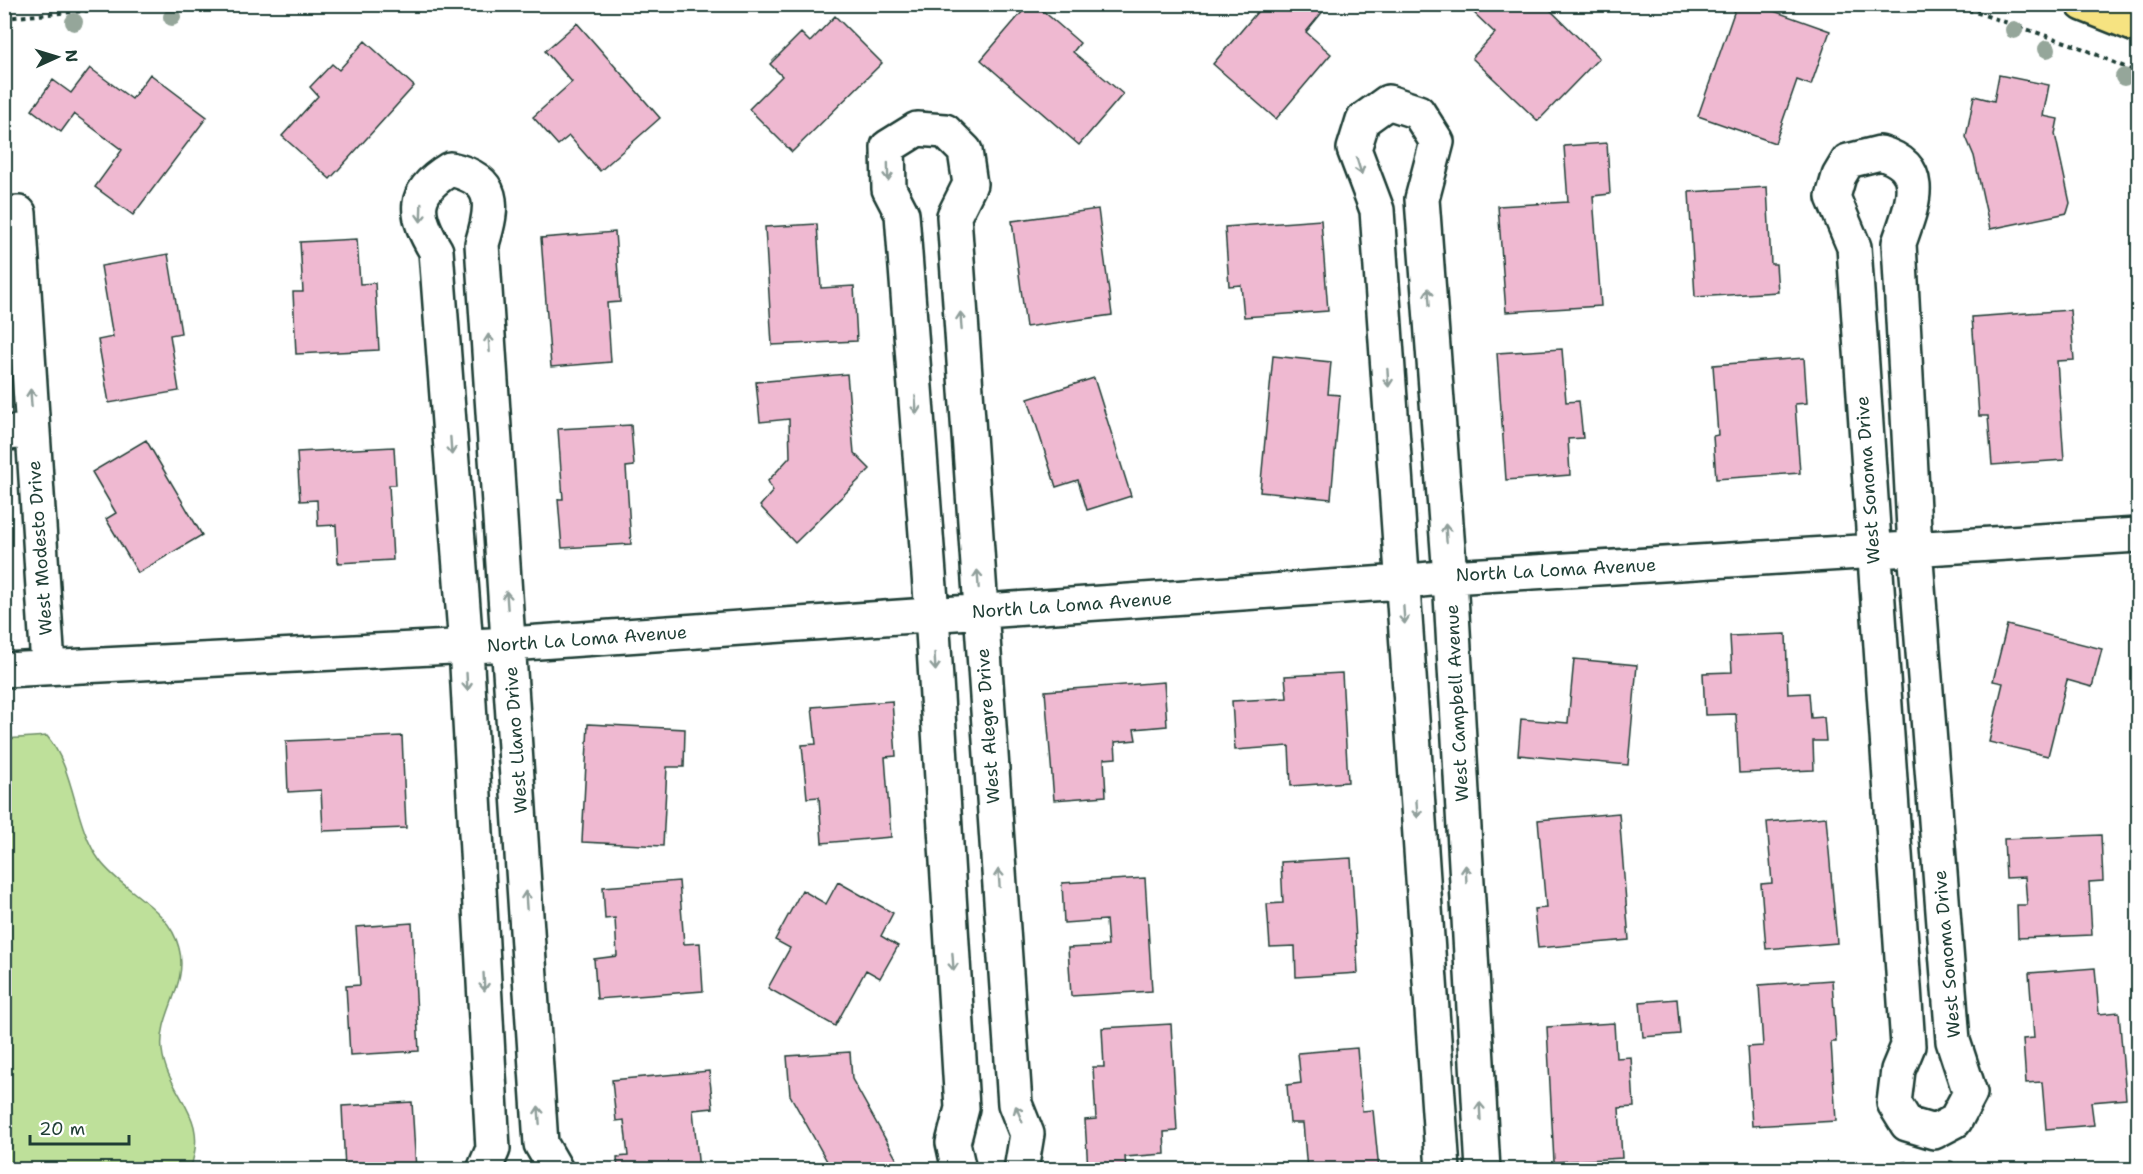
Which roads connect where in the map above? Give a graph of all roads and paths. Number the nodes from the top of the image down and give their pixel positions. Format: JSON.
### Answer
{"nodes":[{"id":1,"x":161,"y":4,"type":"edge"},
{"id":2,"x":1951,"y":4,"type":"edge"},
{"id":3,"x":2083,"y":4,"type":"edge"},
{"id":4,"x":4,"y":18,"type":"edge"},
{"id":5,"x":2139,"y":26,"type":"edge"},
{"id":6,"x":2139,"y":73,"type":"edge"},
{"id":7,"x":4,"y":214,"type":"edge"},
{"id":8,"x":1903,"y":316,"type":"junction"},
{"id":9,"x":1858,"y":320,"type":"junction"},
{"id":10,"x":1432,"y":338,"type":"junction"},
{"id":11,"x":1386,"y":342,"type":"junction"},
{"id":12,"x":963,"y":362,"type":"junction"},
{"id":13,"x":913,"y":368,"type":"junction"},
{"id":14,"x":493,"y":392,"type":"junction"},
{"id":15,"x":447,"y":397,"type":"junction"},
{"id":16,"x":19,"y":432,"type":"edge"},
{"id":17,"x":2139,"y":535,"type":"edge"},
{"id":18,"x":1915,"y":548,"type":"junction"},
{"id":19,"x":1873,"y":551,"type":"junction"},
{"id":20,"x":1450,"y":577,"type":"junction"},
{"id":21,"x":1401,"y":582,"type":"junction"},
{"id":22,"x":980,"y":611,"type":"junction"},
{"id":23,"x":932,"y":614,"type":"junction"},
{"id":24,"x":510,"y":644,"type":"junction"},
{"id":25,"x":466,"y":647,"type":"junction"},
{"id":26,"x":48,"y":666,"type":"junction"},
{"id":27,"x":4,"y":670,"type":"edge"},
{"id":28,"x":1939,"y":851,"type":"junction"},
{"id":29,"x":1894,"y":855,"type":"junction"},
{"id":30,"x":1001,"y":910,"type":"junction"},
{"id":31,"x":951,"y":914,"type":"junction"},
{"id":32,"x":1469,"y":926,"type":"junction"},
{"id":33,"x":1425,"y":927,"type":"junction"},
{"id":34,"x":528,"y":944,"type":"junction"},
{"id":35,"x":482,"y":948,"type":"junction"},
{"id":36,"x":1916,"y":1161,"type":"dead end"},
{"id":37,"x":2139,"y":1167,"type":"edge"},
{"id":38,"x":484,"y":1170,"type":"edge"},
{"id":39,"x":556,"y":1170,"type":"edge"},
{"id":40,"x":959,"y":1170,"type":"edge"},
{"id":41,"x":1021,"y":1170,"type":"edge"},
{"id":42,"x":1443,"y":1170,"type":"edge"},
{"id":43,"x":1483,"y":1170,"type":"edge"},
{"id":44,"x":1858,"y":1170,"type":"edge"},
{"id":45,"x":2129,"y":1170,"type":"edge"}],
"edges":[{"from":1,"to":4,"type":"path"},
{"from":2,"to":6,"type":"path"},
{"from":3,"to":5,"type":"main road"},
{"from":16,"to":7,"type":"street","name":"West Modesto Drive","one_way":true},
{"from":8,"to":9,"type":"street"},
{"from":8,"to":9,"type":"street","name":"West Sonoma Drive"},
{"from":8,"to":18,"type":"street","name":"West Sonoma Drive"},
{"from":9,"to":19,"type":"street","name":"West Sonoma Drive"},
{"from":10,"to":11,"type":"street"},
{"from":10,"to":11,"type":"street","name":"West Campbell Avenue","one_way":true},
{"from":20,"to":10,"type":"street","name":"West Campbell Avenue","one_way":true},
{"from":11,"to":21,"type":"street","name":"West Campbell Avenue","one_way":true},
{"from":12,"to":13,"type":"street"},
{"from":12,"to":13,"type":"street","name":"West Alegre Drive","one_way":true},
{"from":22,"to":12,"type":"street","name":"West Alegre Drive","one_way":true},
{"from":13,"to":23,"type":"street","name":"West Alegre Drive","one_way":true},
{"from":14,"to":15,"type":"street"},
{"from":14,"to":15,"type":"street","name":"West Llano Drive","one_way":true},
{"from":24,"to":14,"type":"street","name":"West Llano Drive","one_way":true},
{"from":15,"to":25,"type":"street","name":"West Llano Drive","one_way":true},
{"from":16,"to":26,"type":"street","name":"West Modesto Drive"},
{"from":17,"to":18,"type":"street","name":"North La Loma Avenue"},
{"from":18,"to":19,"type":"street","name":"North La Loma Avenue"},
{"from":18,"to":28,"type":"street","name":"West Sonoma Drive"},
{"from":19,"to":20,"type":"street","name":"North La Loma Avenue"},
{"from":19,"to":29,"type":"street","name":"West Sonoma Drive"},
{"from":20,"to":21,"type":"street","name":"North La Loma Avenue"},
{"from":32,"to":20,"type":"street","name":"West Campbell Avenue","one_way":true},
{"from":21,"to":22,"type":"street","name":"North La Loma Avenue"},
{"from":21,"to":33,"type":"street","name":"West Campbell Avenue","one_way":true},
{"from":22,"to":23,"type":"street","name":"North La Loma Avenue"},
{"from":30,"to":22,"type":"street","name":"West Alegre Drive","one_way":true},
{"from":23,"to":24,"type":"street","name":"North La Loma Avenue"},
{"from":23,"to":31,"type":"street","name":"West Alegre Drive","one_way":true},
{"from":24,"to":25,"type":"street","name":"North La Loma Avenue"},
{"from":34,"to":24,"type":"street","name":"West Llano Drive","one_way":true},
{"from":25,"to":26,"type":"street","name":"North La Loma Avenue"},
{"from":25,"to":35,"type":"street","name":"West Llano Drive","one_way":true},
{"from":26,"to":27,"type":"street","name":"North La Loma Avenue"},
{"from":28,"to":29,"type":"street","name":"West Sonoma Drive"},
{"from":28,"to":29,"type":"street","name":"West Sonoma Drive"},
{"from":30,"to":31,"type":"street"},
{"from":41,"to":30,"type":"street","name":"West Alegre Drive","one_way":true},
{"from":31,"to":40,"type":"street","name":"West Alegre Drive","one_way":true},
{"from":32,"to":33,"type":"street"},
{"from":43,"to":32,"type":"street","name":"West Campbell Avenue","one_way":true},
{"from":33,"to":42,"type":"street","name":"West Campbell Avenue"},
{"from":34,"to":35,"type":"street"},
{"from":39,"to":34,"type":"street","name":"West Llano Drive","one_way":true},
{"from":35,"to":38,"type":"street","name":"West Llano Drive","one_way":true},
{"from":36,"to":44,"type":"path"},
{"from":37,"to":45,"type":"path"}]}
